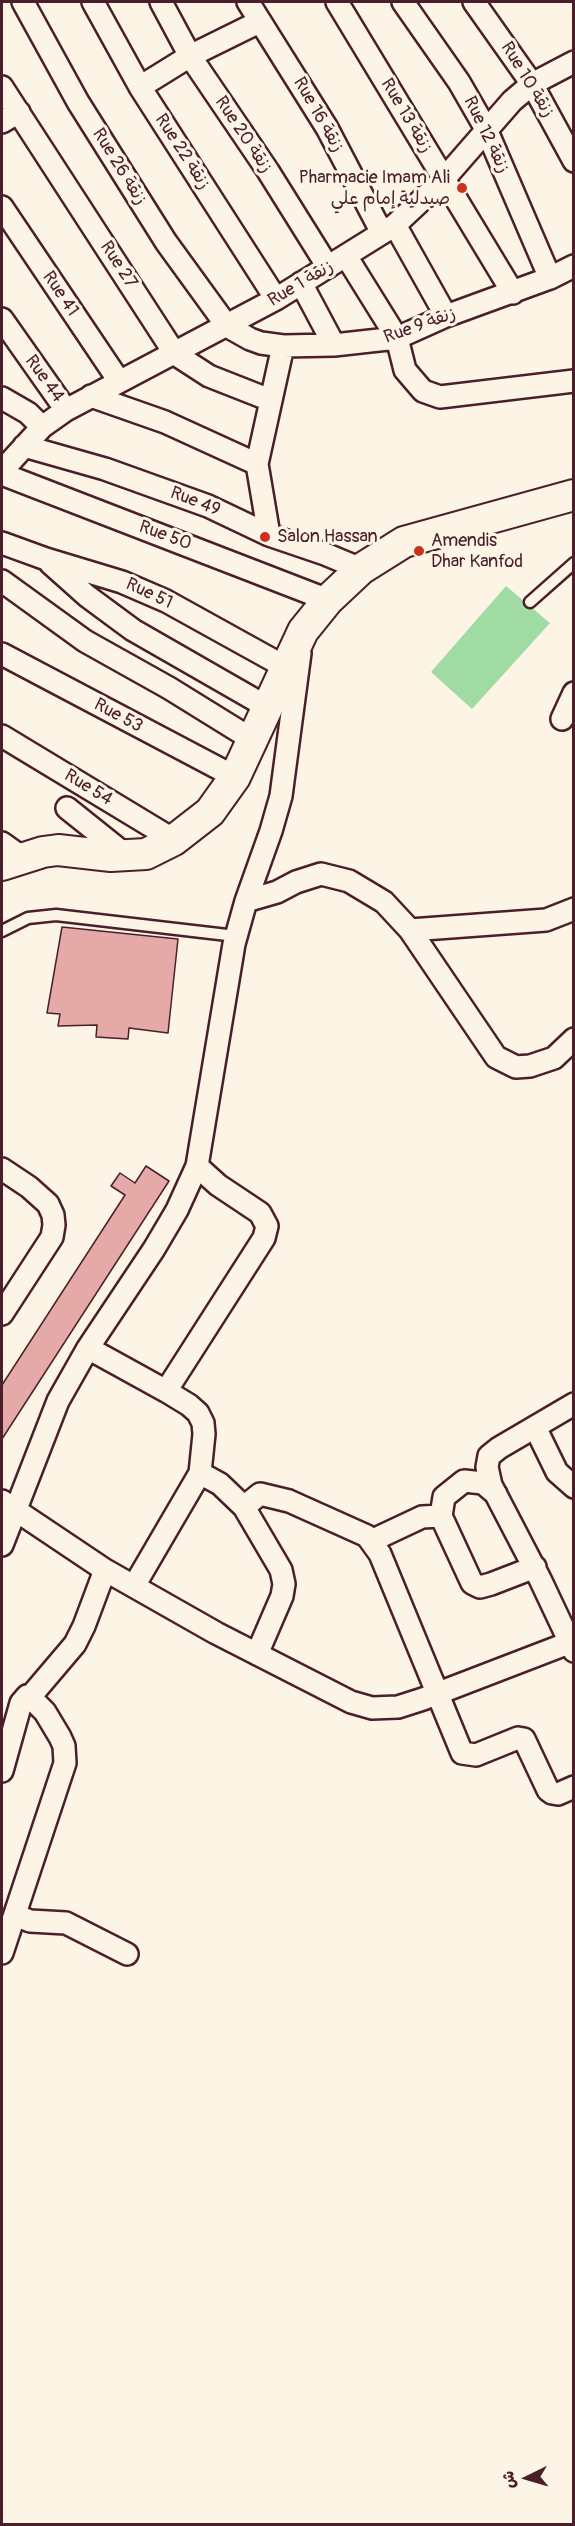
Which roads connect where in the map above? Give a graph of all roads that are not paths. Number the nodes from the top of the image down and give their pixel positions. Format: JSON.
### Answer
{"nodes":[{"id":1,"x":23,"y":2,"type":"edge"},
{"id":2,"x":93,"y":2,"type":"edge"},
{"id":3,"x":161,"y":2,"type":"edge"},
{"id":4,"x":248,"y":2,"type":"edge"},
{"id":5,"x":337,"y":2,"type":"edge"},
{"id":6,"x":403,"y":2,"type":"edge"},
{"id":7,"x":474,"y":2,"type":"edge"},
{"id":8,"x":259,"y":22,"type":"junction"},
{"id":9,"x":190,"y":56,"type":"junction"},
{"id":10,"x":573,"y":62,"type":"edge"},
{"id":11,"x":532,"y":84,"type":"junction"},
{"id":12,"x":2,"y":87,"type":"edge"},
{"id":13,"x":140,"y":87,"type":"junction"},
{"id":14,"x":10,"y":117,"type":"edge"},
{"id":15,"x":486,"y":129,"type":"junction"},
{"id":16,"x":573,"y":161,"type":"edge"},
{"id":17,"x":444,"y":179,"type":"junction"},
{"id":18,"x":2,"y":207,"type":"edge"},
{"id":19,"x":389,"y":229,"type":"junction"},
{"id":20,"x":346,"y":256,"type":"junction"},
{"id":21,"x":328,"y":267,"type":"junction"},
{"id":22,"x":565,"y":275,"type":"edge"},
{"id":23,"x":301,"y":283,"type":"junction"},
{"id":24,"x":513,"y":293,"type":"junction"},
{"id":25,"x":276,"y":299,"type":"junction"},
{"id":26,"x":446,"y":316,"type":"junction"},
{"id":27,"x":2,"y":319,"type":"edge"},
{"id":28,"x":227,"y":326,"type":"junction"},
{"id":29,"x":397,"y":338,"type":"junction"},
{"id":30,"x":334,"y":345,"type":"junction"},
{"id":31,"x":283,"y":346,"type":"junction"},
{"id":32,"x":175,"y":354,"type":"junction"},
{"id":33,"x":119,"y":381,"type":"junction"},
{"id":34,"x":573,"y":381,"type":"edge"},
{"id":35,"x":91,"y":396,"type":"junction"},
{"id":36,"x":2,"y":398,"type":"edge"},
{"id":37,"x":270,"y":400,"type":"junction"},
{"id":38,"x":66,"y":410,"type":"junction"},
{"id":39,"x":42,"y":427,"type":"junction"},
{"id":40,"x":24,"y":446,"type":"junction"},
{"id":41,"x":256,"y":464,"type":"junction"},
{"id":42,"x":2,"y":473,"type":"edge"},
{"id":43,"x":573,"y":495,"type":"edge"},
{"id":44,"x":269,"y":535,"type":"junction"},
{"id":45,"x":2,"y":543,"type":"edge"},
{"id":46,"x":46,"y":559,"type":"junction"},
{"id":47,"x":573,"y":563,"type":"edge"},
{"id":48,"x":361,"y":569,"type":"junction"},
{"id":49,"x":2,"y":581,"type":"edge"},
{"id":50,"x":328,"y":600,"type":"junction"},
{"id":51,"x":531,"y":602,"type":"dead end"},
{"id":52,"x":303,"y":631,"type":"junction"},
{"id":53,"x":2,"y":654,"type":"edge"},
{"id":54,"x":286,"y":668,"type":"junction"},
{"id":55,"x":573,"y":693,"type":"edge"},
{"id":56,"x":269,"y":708,"type":"junction"},
{"id":57,"x":562,"y":719,"type":"dead end"},
{"id":58,"x":2,"y":736,"type":"edge"},
{"id":59,"x":253,"y":740,"type":"junction"},
{"id":60,"x":235,"y":777,"type":"junction"},
{"id":61,"x":67,"y":808,"type":"dead end"},
{"id":62,"x":174,"y":840,"type":"junction"},
{"id":63,"x":9,"y":855,"type":"edge"},
{"id":64,"x":127,"y":856,"type":"junction"},
{"id":65,"x":246,"y":901,"type":"junction"},
{"id":66,"x":573,"y":909,"type":"edge"},
{"id":67,"x":410,"y":930,"type":"junction"},
{"id":68,"x":2,"y":931,"type":"edge"},
{"id":69,"x":236,"y":936,"type":"junction"},
{"id":70,"x":573,"y":1039,"type":"edge"},
{"id":71,"x":197,"y":1166,"type":"junction"},
{"id":72,"x":2,"y":1169,"type":"edge"},
{"id":73,"x":2,"y":1314,"type":"edge"},
{"id":74,"x":88,"y":1348,"type":"junction"},
{"id":75,"x":166,"y":1391,"type":"junction"},
{"id":76,"x":573,"y":1404,"type":"edge"},
{"id":77,"x":535,"y":1427,"type":"junction"},
{"id":78,"x":200,"y":1473,"type":"junction"},
{"id":79,"x":573,"y":1487,"type":"edge"},
{"id":80,"x":496,"y":1494,"type":"junction"},
{"id":81,"x":8,"y":1504,"type":"edge"},
{"id":82,"x":244,"y":1507,"type":"junction"},
{"id":83,"x":441,"y":1516,"type":"junction"},
{"id":84,"x":371,"y":1541,"type":"junction"},
{"id":85,"x":2,"y":1545,"type":"edge"},
{"id":86,"x":535,"y":1567,"type":"junction"},
{"id":87,"x":105,"y":1570,"type":"junction"},
{"id":88,"x":134,"y":1586,"type":"junction"},
{"id":89,"x":572,"y":1644,"type":"edge"},
{"id":90,"x":257,"y":1653,"type":"junction"},
{"id":91,"x":439,"y":1693,"type":"junction"},
{"id":92,"x":30,"y":1697,"type":"junction"},
{"id":93,"x":2,"y":1771,"type":"edge"},
{"id":94,"x":573,"y":1787,"type":"edge"},
{"id":95,"x":15,"y":1915,"type":"junction"},
{"id":96,"x":2,"y":1953,"type":"edge"},
{"id":97,"x":127,"y":1954,"type":"dead end"}],
"edges":[{"from":1,"to":28,"type":"street","name":"Rue 26 زنقة"},
{"from":2,"to":13,"type":"street","name":"Rue 22 زنقة"},
{"from":3,"to":9,"type":"street","name":"Rue 20 زنقة"},
{"from":4,"to":8,"type":"street","name":"Rue 16 زنقة"},
{"from":5,"to":17,"type":"street","name":"Rue 13 زنقة"},
{"from":6,"to":15,"type":"street","name":"Rue 12 زنقة"},
{"from":7,"to":11,"type":"street","name":"Rue 10 زنقة"},
{"from":8,"to":9,"type":"street"},
{"from":8,"to":19,"type":"street","name":"Rue 16 زنقة"},
{"from":9,"to":13,"type":"street"},
{"from":9,"to":21,"type":"street","name":"Rue 20 زنقة"},
{"from":10,"to":11,"type":"street","name":"Rue 1 زنقة"},
{"from":11,"to":15,"type":"street","name":"Rue 1 زنقة"},
{"from":11,"to":16,"type":"street","name":"Rue 10 زنقة"},
{"from":12,"to":14,"type":"street","name":"Rue 27"},
{"from":13,"to":25,"type":"street","name":"Rue 22 زنقة"},
{"from":14,"to":32,"type":"street","name":"Rue 27"},
{"from":15,"to":17,"type":"street","name":"Rue 1 زنقة"},
{"from":15,"to":22,"type":"street","name":"Rue 12 زنقة"},
{"from":17,"to":19,"type":"street","name":"Rue 1 زنقة"},
{"from":17,"to":24,"type":"street","name":"Rue 13 زنقة"},
{"from":18,"to":33,"type":"street","name":"Rue 41"},
{"from":19,"to":20,"type":"street","name":"Rue 1 زنقة"},
{"from":19,"to":26,"type":"street","name":"Rue 16 زنقة"},
{"from":20,"to":21,"type":"street","name":"Rue 1 زنقة"},
{"from":20,"to":29,"type":"street"},
{"from":21,"to":23,"type":"street","name":"Rue 1 زنقة"},
{"from":22,"to":24,"type":"street","name":"Rue 9 زنقة"},
{"from":23,"to":25,"type":"street","name":"Rue 1 زنقة"},
{"from":23,"to":30,"type":"street"},
{"from":24,"to":26,"type":"street","name":"Rue 9 زنقة"},
{"from":25,"to":28,"type":"street","name":"Rue 1 زنقة"},
{"from":26,"to":29,"type":"street","name":"Rue 9 زنقة"},
{"from":27,"to":38,"type":"street","name":"Rue 44"},
{"from":28,"to":31,"type":"street","name":"Rue 9 زنقة"},
{"from":28,"to":32,"type":"street","name":"Rue 1 زنقة"},
{"from":29,"to":30,"type":"street","name":"Rue 9 زنقة"},
{"from":29,"to":34,"type":"street"},
{"from":30,"to":31,"type":"street","name":"Rue 9 زنقة"},
{"from":31,"to":37,"type":"street"},
{"from":32,"to":33,"type":"street","name":"Rue 1 زنقة"},
{"from":32,"to":37,"type":"street","name":"Rue 27"},
{"from":33,"to":35,"type":"street","name":"Rue 1 زنقة"},
{"from":35,"to":38,"type":"street","name":"Rue 1 زنقة"},
{"from":35,"to":41,"type":"street"},
{"from":36,"to":39,"type":"street"},
{"from":37,"to":41,"type":"street"},
{"from":38,"to":39,"type":"street","name":"Rue 1 زنقة"},
{"from":39,"to":40,"type":"street","name":"Rue 1 زنقة"},
{"from":40,"to":42,"type":"street","name":"Rue 1 زنقة"},
{"from":40,"to":44,"type":"street","name":"Rue 49"},
{"from":41,"to":44,"type":"street"},
{"from":42,"to":50,"type":"street","name":"Rue 50"},
{"from":43,"to":48,"type":"street"},
{"from":44,"to":48,"type":"street","name":"Rue 49"},
{"from":45,"to":46,"type":"street","name":"Rue 51"},
{"from":46,"to":54,"type":"street","name":"Rue 51"},
{"from":46,"to":56,"type":"street"},
{"from":47,"to":51,"type":"lane"},
{"from":48,"to":50,"type":"street"},
{"from":49,"to":59,"type":"street"},
{"from":50,"to":52,"type":"street"},
{"from":52,"to":54,"type":"street"},
{"from":52,"to":65,"type":"street"},
{"from":53,"to":60,"type":"street","name":"Rue 53"},
{"from":54,"to":56,"type":"street"},
{"from":55,"to":57,"type":"street"},
{"from":56,"to":59,"type":"street"},
{"from":58,"to":62,"type":"street","name":"Rue 54"},
{"from":59,"to":60,"type":"street"},
{"from":60,"to":62,"type":"street"},
{"from":61,"to":64,"type":"street"},
{"from":62,"to":64,"type":"street"},
{"from":63,"to":64,"type":"street"},
{"from":65,"to":67,"type":"street"},
{"from":65,"to":69,"type":"street"},
{"from":66,"to":67,"type":"street"},
{"from":67,"to":70,"type":"street"},
{"from":68,"to":69,"type":"lane"},
{"from":69,"to":71,"type":"street"},
{"from":71,"to":74,"type":"street"},
{"from":71,"to":75,"type":"street"},
{"from":72,"to":73,"type":"street"},
{"from":74,"to":75,"type":"street"},
{"from":74,"to":81,"type":"street"},
{"from":75,"to":78,"type":"street"},
{"from":76,"to":77,"type":"street"},
{"from":77,"to":79,"type":"street"},
{"from":77,"to":80,"type":"street"},
{"from":78,"to":82,"type":"street"},
{"from":78,"to":88,"type":"street"},
{"from":80,"to":83,"type":"street"},
{"from":80,"to":86,"type":"street"},
{"from":81,"to":85,"type":"street"},
{"from":81,"to":87,"type":"street"},
{"from":82,"to":84,"type":"street"},
{"from":82,"to":90,"type":"street"},
{"from":83,"to":84,"type":"street"},
{"from":83,"to":86,"type":"street"},
{"from":84,"to":91,"type":"street"},
{"from":86,"to":89,"type":"street"},
{"from":87,"to":88,"type":"street"},
{"from":87,"to":92,"type":"street"},
{"from":88,"to":90,"type":"street"},
{"from":89,"to":91,"type":"street"},
{"from":90,"to":91,"type":"street"},
{"from":91,"to":94,"type":"street"},
{"from":92,"to":93,"type":"street"},
{"from":92,"to":95,"type":"street"},
{"from":95,"to":96,"type":"street"},
{"from":95,"to":97,"type":"street"}]}
